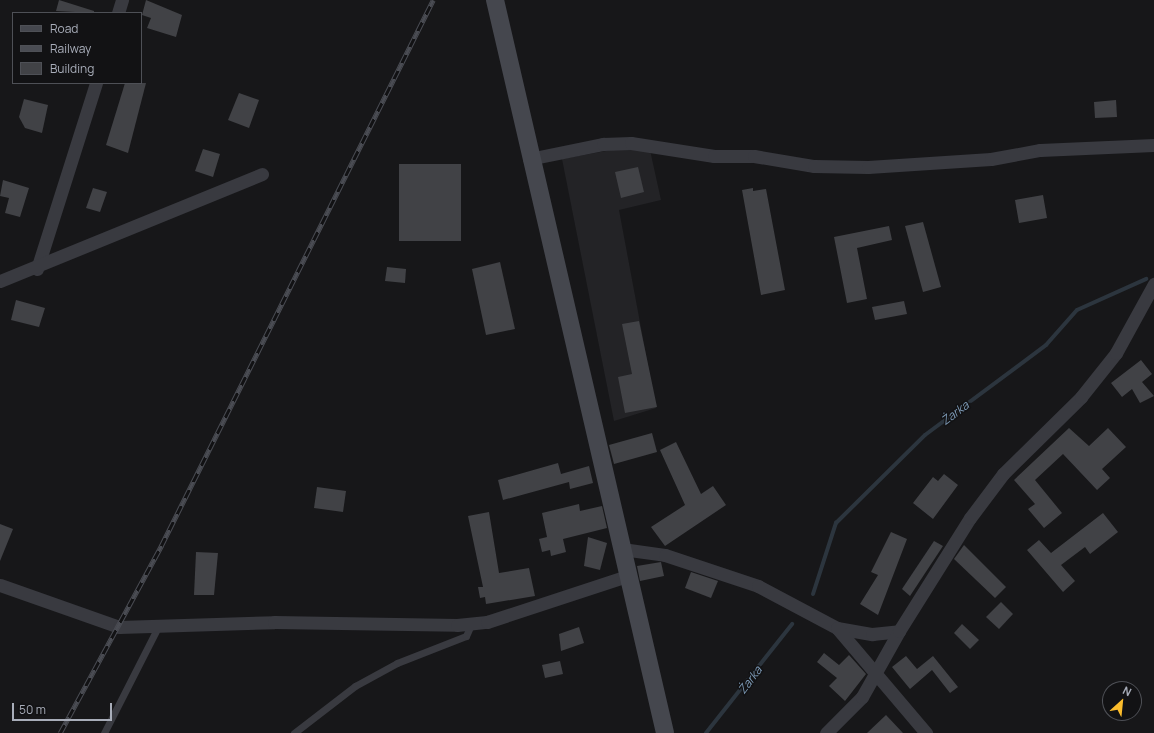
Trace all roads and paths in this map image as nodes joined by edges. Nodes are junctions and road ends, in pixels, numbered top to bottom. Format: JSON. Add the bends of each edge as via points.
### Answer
{"nodes":[{"id":1,"x":122,"y":0,"type":"edge"},
{"id":2,"x":495,"y":0,"type":"edge"},
{"id":3,"x":118,"y":12,"type":"edge"},
{"id":4,"x":96,"y":84,"type":"edge"},
{"id":5,"x":1154,"y":145,"type":"edge"},
{"id":6,"x":530,"y":159,"type":"junction"},
{"id":7,"x":262,"y":174,"type":"dead end"},
{"id":8,"x":37,"y":269,"type":"junction"},
{"id":9,"x":0,"y":281,"type":"edge"},
{"id":10,"x":1154,"y":284,"type":"edge"},
{"id":11,"x":622,"y":548,"type":"junction"},
{"id":12,"x":627,"y":576,"type":"junction"},
{"id":13,"x":0,"y":585,"type":"edge"},
{"id":14,"x":159,"y":625,"type":"junction"},
{"id":15,"x":471,"y":625,"type":"junction"},
{"id":16,"x":837,"y":628,"type":"junction"},
{"id":17,"x":899,"y":631,"type":"junction"},
{"id":18,"x":878,"y":672,"type":"junction"},
{"id":19,"x":104,"y":733,"type":"edge"},
{"id":20,"x":294,"y":733,"type":"edge"},
{"id":21,"x":665,"y":733,"type":"edge"},
{"id":22,"x":826,"y":733,"type":"edge"},
{"id":23,"x":926,"y":733,"type":"edge"}],
"edges":[{"from":1,"to":3,"type":"street"},
{"from":2,"to":6,"type":"main road"},
{"from":4,"to":8,"type":"street"},
{"from":5,"to":6,"type":"street","via":[[1040,150],[991,159],[868,167],[814,166],[754,156],[714,156],[631,143],[602,144]]},
{"from":6,"to":11,"type":"main road"},
{"from":7,"to":8,"type":"street"},
{"from":8,"to":9,"type":"street"},
{"from":10,"to":17,"type":"street","via":[[1116,354],[1081,397],[1003,474],[970,518]]},
{"from":11,"to":12,"type":"main road"},
{"from":11,"to":16,"type":"street","via":[[665,554],[758,586]]},
{"from":12,"to":15,"type":"street"},
{"from":12,"to":21,"type":"main road"},
{"from":13,"to":14,"type":"street","via":[[105,624]]},
{"from":14,"to":15,"type":"street"},
{"from":14,"to":19,"type":"lane"},
{"from":15,"to":20,"type":"lane","via":[[466,636],[397,663],[356,686]]},
{"from":16,"to":17,"type":"street","via":[[872,634]]},
{"from":16,"to":18,"type":"street"},
{"from":17,"to":18,"type":"street"},
{"from":18,"to":22,"type":"street","via":[[862,697]]},
{"from":18,"to":23,"type":"street"}]}
